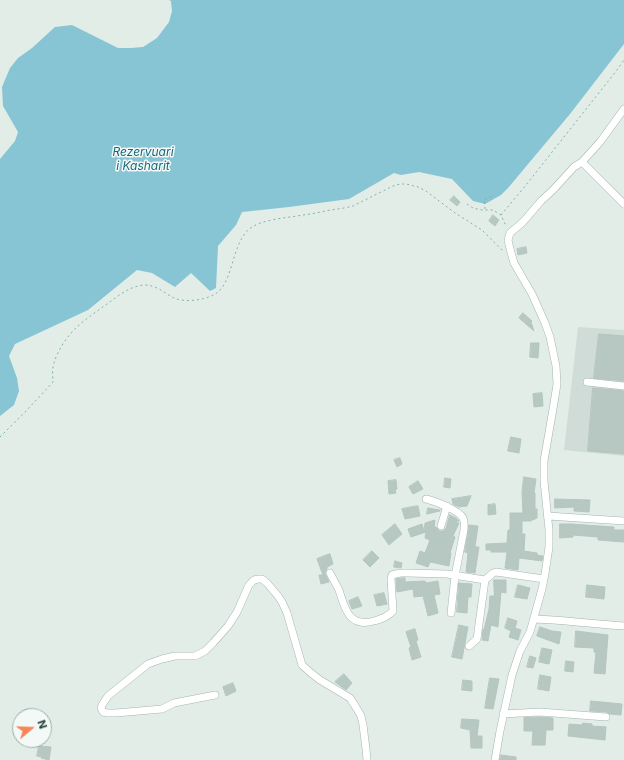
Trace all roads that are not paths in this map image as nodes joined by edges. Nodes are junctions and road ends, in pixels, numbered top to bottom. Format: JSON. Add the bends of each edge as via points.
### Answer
{"nodes":[{"id":1,"x":624,"y":109,"type":"edge"},
{"id":2,"x":582,"y":162,"type":"junction"},
{"id":3,"x":624,"y":204,"type":"edge"},
{"id":4,"x":587,"y":382,"type":"dead end"},
{"id":5,"x":624,"y":386,"type":"edge"},
{"id":6,"x":426,"y":499,"type":"dead end"},
{"id":7,"x":447,"y":506,"type":"junction"},
{"id":8,"x":548,"y":516,"type":"junction"},
{"id":9,"x":624,"y":521,"type":"edge"},
{"id":10,"x":441,"y":526,"type":"dead end"},
{"id":11,"x":330,"y":573,"type":"dead end"},
{"id":12,"x":455,"y":576,"type":"junction"},
{"id":13,"x":544,"y":578,"type":"junction"},
{"id":14,"x":485,"y":580,"type":"junction"},
{"id":15,"x":451,"y":613,"type":"dead end"},
{"id":16,"x":534,"y":619,"type":"junction"},
{"id":17,"x":624,"y":626,"type":"edge"},
{"id":18,"x":469,"y":646,"type":"dead end"},
{"id":19,"x":215,"y":695,"type":"dead end"},
{"id":20,"x":503,"y":714,"type":"junction"},
{"id":21,"x":606,"y":717,"type":"dead end"},
{"id":22,"x":367,"y":760,"type":"edge"},
{"id":23,"x":495,"y":760,"type":"edge"}],
"edges":[{"from":1,"to":2,"type":"street"},
{"from":2,"to":3,"type":"street"},
{"from":2,"to":8,"type":"street","via":[[510,233],[508,240],[514,264],[545,323],[556,366],[554,403],[544,461]]},
{"from":4,"to":5,"type":"street"},
{"from":6,"to":7,"type":"street"},
{"from":7,"to":10,"type":"street"},
{"from":7,"to":12,"type":"street","via":[[461,515],[465,524]]},
{"from":8,"to":9,"type":"street"},
{"from":8,"to":13,"type":"street","via":[[549,547]]},
{"from":11,"to":12,"type":"street","via":[[348,614],[354,620],[363,623],[380,620],[393,611],[392,575],[408,573]]},
{"from":12,"to":14,"type":"street"},
{"from":12,"to":15,"type":"street"},
{"from":13,"to":14,"type":"street","via":[[496,572]]},
{"from":13,"to":16,"type":"street"},
{"from":14,"to":18,"type":"street","via":[[477,639]]},
{"from":16,"to":17,"type":"street"},
{"from":16,"to":20,"type":"street","via":[[512,675]]},
{"from":19,"to":22,"type":"street","via":[[174,703],[162,709],[107,713],[101,708],[108,696],[148,664],[175,656],[195,656],[205,651],[228,626],[249,585],[254,580],[262,579],[282,602],[302,665],[320,680],[350,698],[358,709],[363,725]]},
{"from":20,"to":21,"type":"street","via":[[540,712]]},
{"from":20,"to":23,"type":"street"}]}
